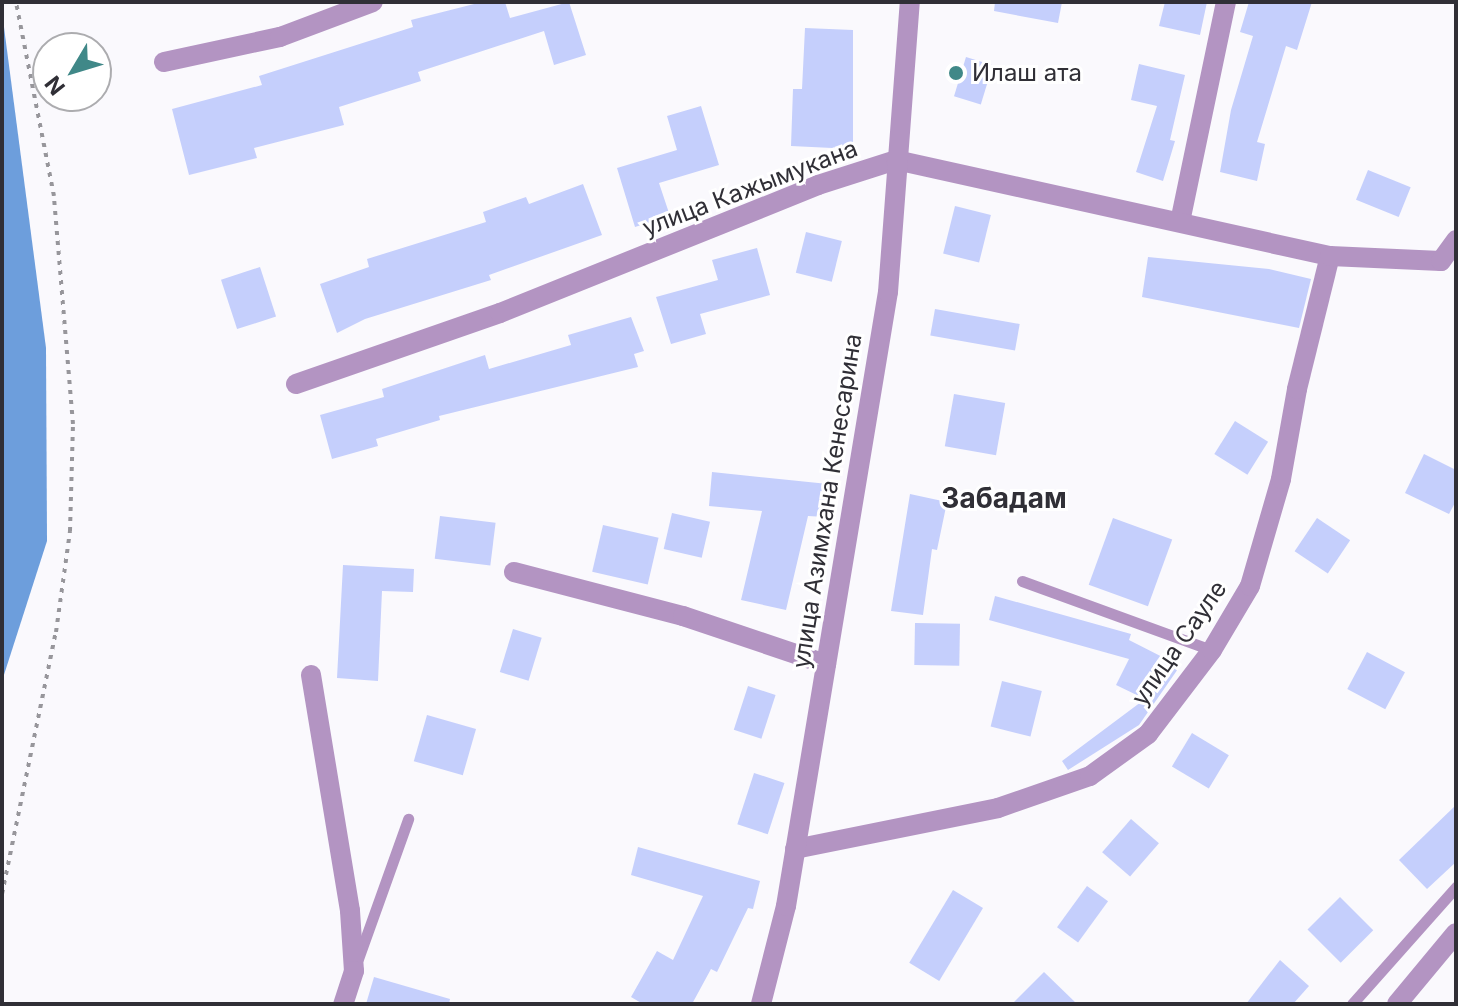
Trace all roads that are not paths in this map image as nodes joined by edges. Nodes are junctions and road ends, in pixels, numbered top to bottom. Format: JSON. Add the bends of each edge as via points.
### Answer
{"nodes":[{"id":1,"x":373,"y":2,"type":"edge"},
{"id":2,"x":910,"y":2,"type":"edge"},
{"id":3,"x":1226,"y":2,"type":"edge"},
{"id":4,"x":164,"y":62,"type":"dead end"},
{"id":5,"x":896,"y":160,"type":"junction"},
{"id":6,"x":1180,"y":222,"type":"junction"},
{"id":7,"x":1456,"y":240,"type":"edge"},
{"id":8,"x":1330,"y":256,"type":"junction"},
{"id":9,"x":296,"y":384,"type":"dead end"},
{"id":10,"x":514,"y":572,"type":"dead end"},
{"id":11,"x":1022,"y":581,"type":"dead end"},
{"id":12,"x":1212,"y":650,"type":"junction"},
{"id":13,"x":826,"y":664,"type":"junction"},
{"id":14,"x":311,"y":675,"type":"dead end"},
{"id":15,"x":408,"y":819,"type":"dead end"},
{"id":16,"x":795,"y":849,"type":"junction"},
{"id":17,"x":1456,"y":887,"type":"edge"},
{"id":18,"x":1456,"y":933,"type":"edge"},
{"id":19,"x":354,"y":971,"type":"junction"},
{"id":20,"x":343,"y":1004,"type":"edge"},
{"id":21,"x":761,"y":1004,"type":"edge"},
{"id":22,"x":1352,"y":1004,"type":"edge"},
{"id":23,"x":1397,"y":1004,"type":"edge"}],
"edges":[{"from":1,"to":4,"type":"street","via":[[280,37]]},
{"from":2,"to":5,"type":"street","name":"улица Азимхана Кенесарина"},
{"from":3,"to":6,"type":"street"},
{"from":5,"to":6,"type":"street","name":"улица Кажымукана"},
{"from":5,"to":9,"type":"street","name":"улица Кажымукана","via":[[818,185],[500,313]]},
{"from":5,"to":13,"type":"street","name":"улица Азимхана Кенесарина","via":[[888,292]]},
{"from":6,"to":8,"type":"street","name":"улица Кажымукана"},
{"from":7,"to":8,"type":"street","via":[[1441,261]]},
{"from":8,"to":12,"type":"street","name":"улица Сауле","via":[[1281,479],[1250,586]]},
{"from":10,"to":13,"type":"street","via":[[683,616]]},
{"from":11,"to":12,"type":"lane"},
{"from":12,"to":16,"type":"street","name":"улица Сауле","via":[[1148,734],[1090,776],[998,808]]},
{"from":13,"to":16,"type":"street","name":"улица Азимхана Кенесарина"},
{"from":14,"to":19,"type":"street","via":[[338,823]]},
{"from":15,"to":19,"type":"lane"},
{"from":16,"to":21,"type":"street","name":"улица Азимхана Кенесарина"},
{"from":17,"to":22,"type":"lane"},
{"from":18,"to":23,"type":"street"},
{"from":19,"to":20,"type":"street"}]}
